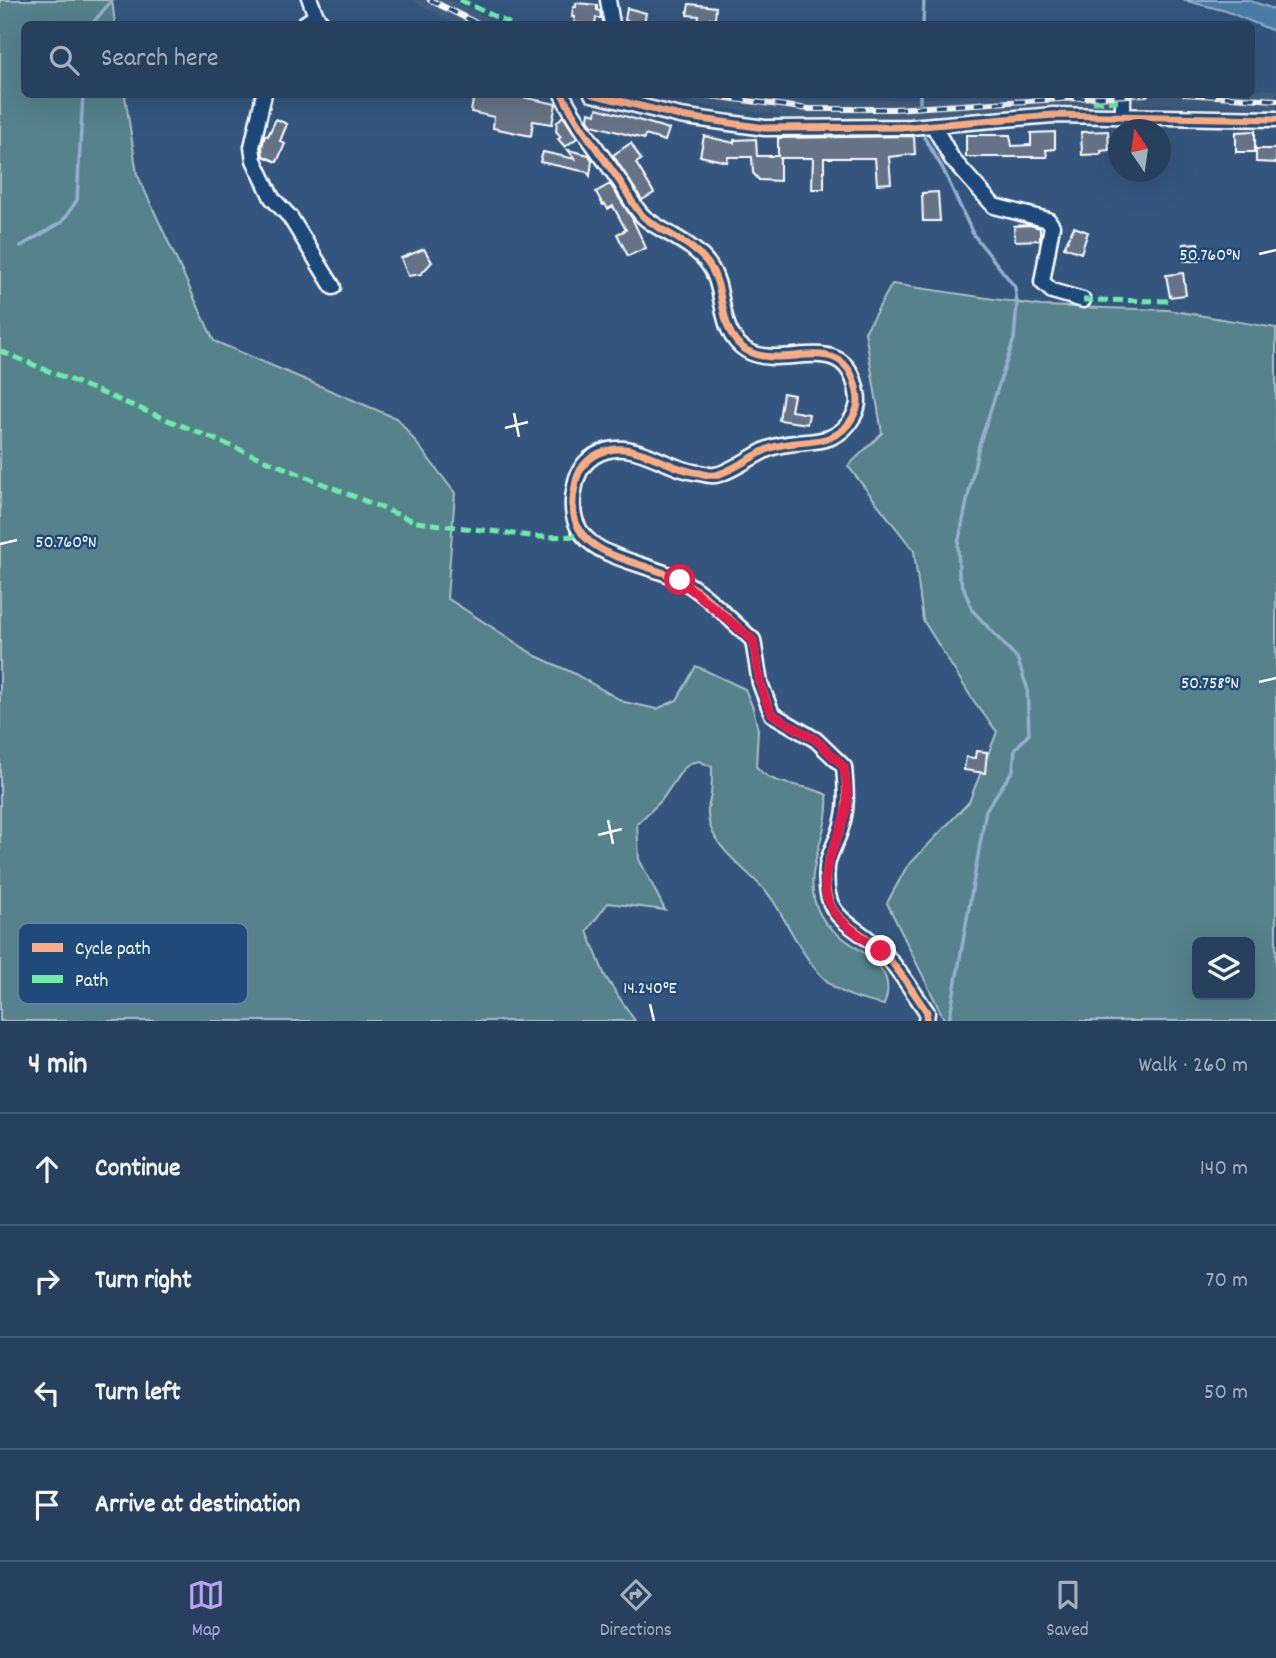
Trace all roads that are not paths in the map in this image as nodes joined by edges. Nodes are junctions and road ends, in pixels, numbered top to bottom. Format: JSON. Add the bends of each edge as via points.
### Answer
{"nodes":[{"id":1,"x":310,"y":0,"type":"edge"},
{"id":2,"x":608,"y":0,"type":"edge"},
{"id":3,"x":314,"y":21,"type":"edge"},
{"id":4,"x":611,"y":21,"type":"edge"},
{"id":5,"x":263,"y":98,"type":"edge"},
{"id":6,"x":565,"y":98,"type":"edge"},
{"id":7,"x":608,"y":98,"type":"edge"},
{"id":8,"x":1123,"y":98,"type":"edge"},
{"id":9,"x":1123,"y":115,"type":"junction"},
{"id":10,"x":1276,"y":119,"type":"edge"},
{"id":11,"x":933,"y":125,"type":"junction"},
{"id":12,"x":333,"y":287,"type":"dead end"},
{"id":13,"x":1083,"y":300,"type":"dead end"},
{"id":14,"x":926,"y":1021,"type":"edge"}],
"edges":[{"from":1,"to":3,"type":"street"},
{"from":2,"to":4,"type":"street"},
{"from":5,"to":12,"type":"street","via":[[252,147],[254,160],[272,198],[290,217]]},
{"from":6,"to":14,"type":"street","via":[[643,217],[704,257],[716,275],[727,325],[737,343],[750,352],[771,356],[821,354],[839,359],[851,370],[858,407],[839,435],[771,447],[716,475],[694,472],[627,447],[603,451],[586,461],[572,500],[583,536],[597,549],[680,580],[753,640],[760,683],[772,714],[816,740],[844,767],[848,802],[828,862],[826,886],[831,907],[847,926],[881,951],[927,1012]]},
{"from":7,"to":11,"type":"street","via":[[680,116],[765,128]]},
{"from":8,"to":9,"type":"street"},
{"from":9,"to":10,"type":"street"},
{"from":9,"to":11,"type":"street","via":[[1054,115]]},
{"from":11,"to":13,"type":"street","via":[[952,159],[995,206],[1048,220],[1052,226],[1042,282],[1052,291]]}]}
